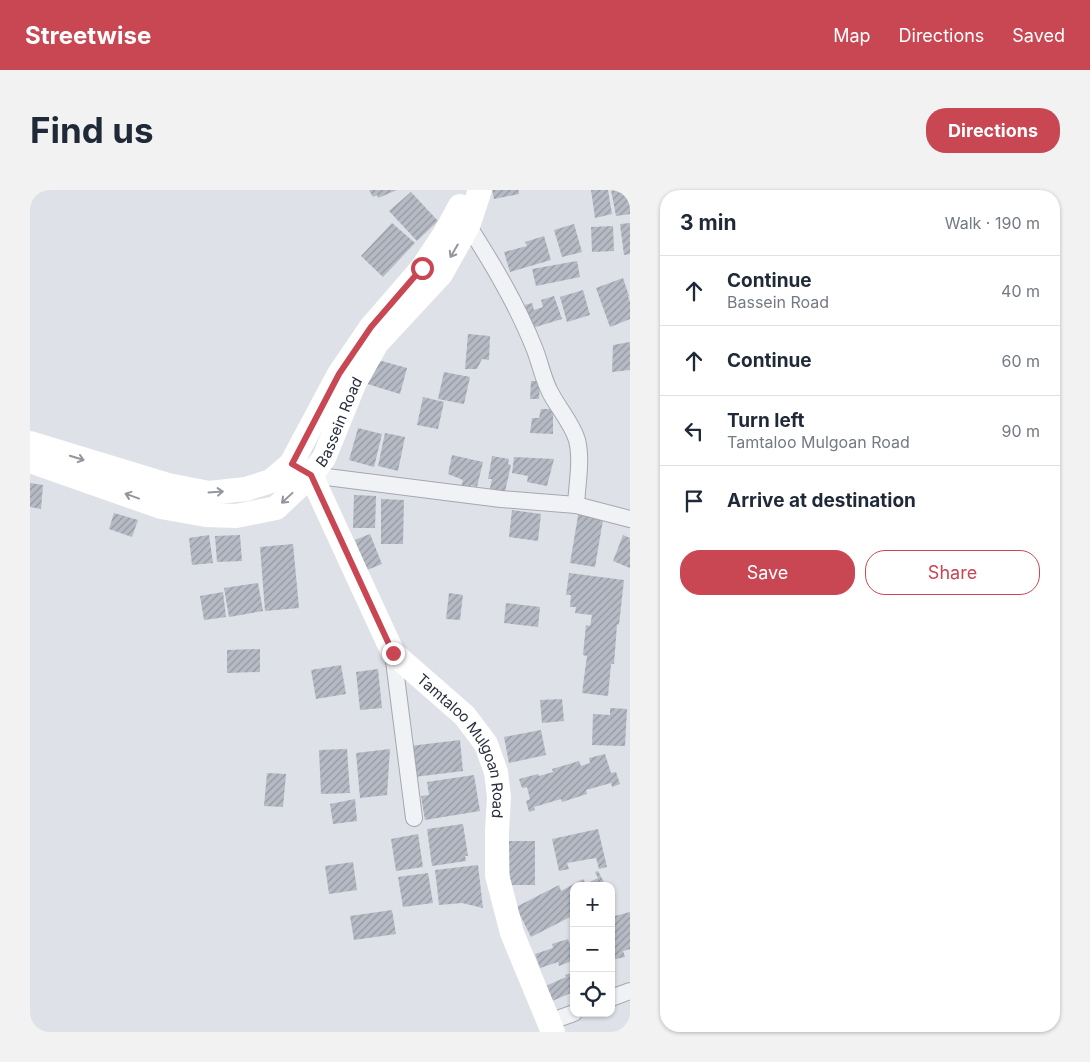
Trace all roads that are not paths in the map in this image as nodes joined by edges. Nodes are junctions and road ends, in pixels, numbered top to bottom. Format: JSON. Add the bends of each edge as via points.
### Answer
{"nodes":[{"id":1,"x":480,"y":190,"type":"edge"},
{"id":2,"x":464,"y":209,"type":"edge"},
{"id":3,"x":30,"y":443,"type":"edge"},
{"id":4,"x":30,"y":461,"type":"edge"},
{"id":5,"x":301,"y":470,"type":"junction"},
{"id":6,"x":576,"y":505,"type":"junction"},
{"id":7,"x":630,"y":519,"type":"edge"},
{"id":8,"x":393,"y":653,"type":"junction"},
{"id":9,"x":414,"y":818,"type":"dead end"},
{"id":10,"x":630,"y":991,"type":"edge"},
{"id":11,"x":615,"y":997,"type":"edge"},
{"id":12,"x":570,"y":1015,"type":"edge"},
{"id":13,"x":551,"y":1027,"type":"edge"}],
"edges":[{"from":1,"to":2,"type":"main road","name":"Bassein Road"},
{"from":2,"to":5,"type":"main road","name":"Bassein Road","via":[[422,268],[371,327],[339,374]]},
{"from":2,"to":5,"type":"main road","name":"Bassein Road","one_way":true,"via":[[440,274],[377,342],[324,458]]},
{"from":2,"to":6,"type":"street","via":[[511,299],[549,390],[569,421],[577,441]]},
{"from":3,"to":5,"type":"main road","one_way":true,"via":[[168,485],[209,493],[246,489]]},
{"from":5,"to":4,"type":"main road","name":"Bassein Road","one_way":true,"via":[[276,508],[226,516],[161,507]]},
{"from":5,"to":6,"type":"street","via":[[501,499]]},
{"from":5,"to":8,"type":"main road","name":"Tamtaloo Mulgoan Road"},
{"from":6,"to":7,"type":"street"},
{"from":8,"to":9,"type":"street"},
{"from":8,"to":13,"type":"main road","name":"Tamtaloo Mulgoan Road","via":[[464,716],[486,744],[496,772],[499,797],[497,875],[512,933]]},
{"from":10,"to":11,"type":"street"},
{"from":12,"to":13,"type":"street"}]}
